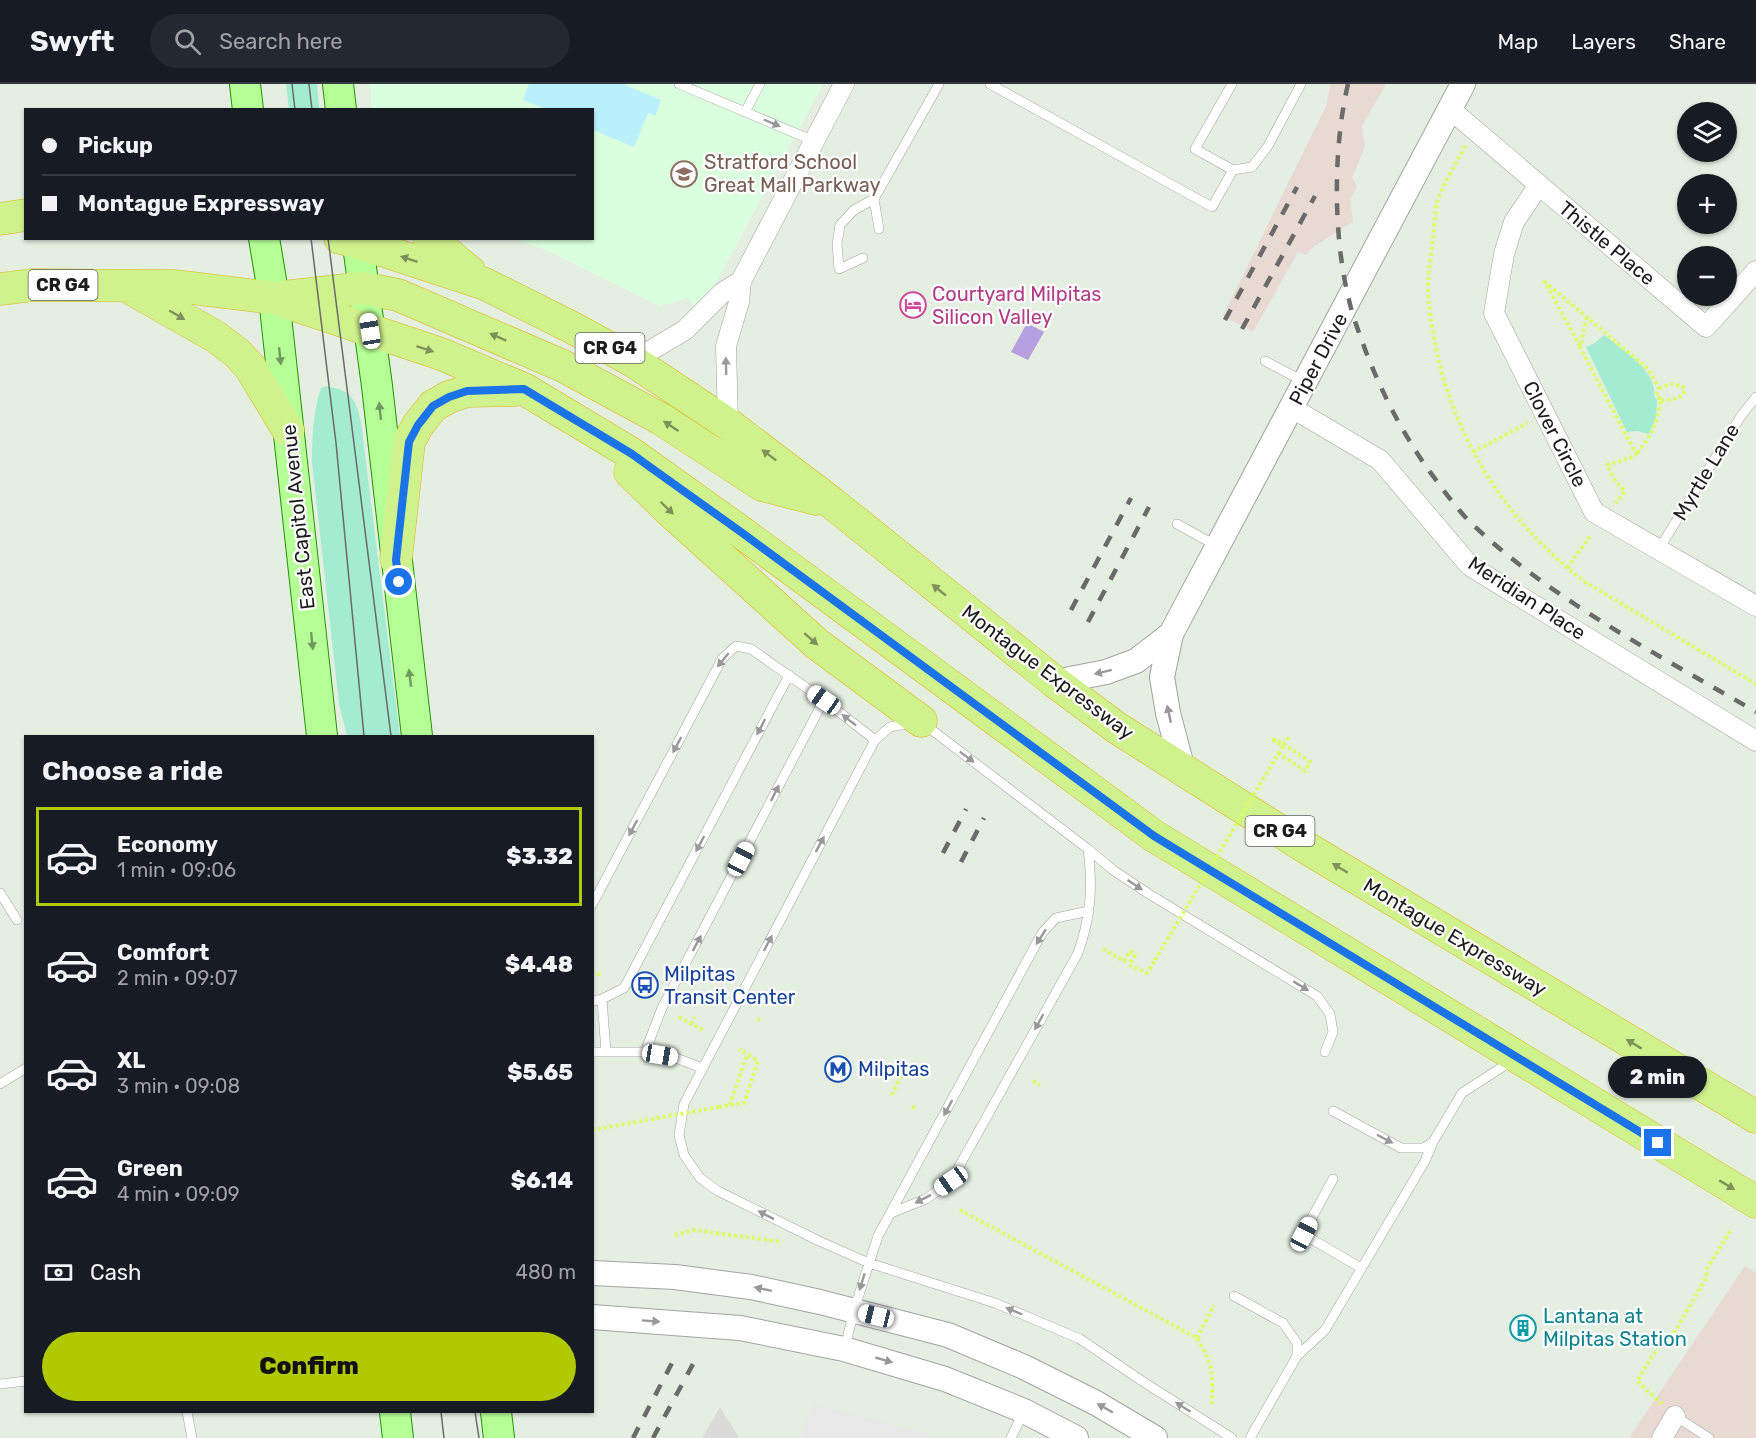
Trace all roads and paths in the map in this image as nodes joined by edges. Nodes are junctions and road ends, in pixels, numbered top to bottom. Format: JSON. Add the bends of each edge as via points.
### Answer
{"nodes":[{"id":1,"x":245,"y":84,"type":"edge"},
{"id":2,"x":338,"y":84,"type":"edge"},
{"id":3,"x":679,"y":84,"type":"edge"},
{"id":4,"x":760,"y":84,"type":"edge"},
{"id":5,"x":844,"y":84,"type":"edge"},
{"id":6,"x":939,"y":84,"type":"edge"},
{"id":7,"x":990,"y":84,"type":"edge"},
{"id":8,"x":1232,"y":84,"type":"edge"},
{"id":9,"x":1301,"y":84,"type":"edge"},
{"id":10,"x":1463,"y":84,"type":"edge"},
{"id":11,"x":248,"y":108,"type":"edge"},
{"id":12,"x":341,"y":108,"type":"edge"},
{"id":13,"x":1450,"y":109,"type":"junction"},
{"id":14,"x":745,"y":112,"type":"junction"},
{"id":15,"x":1474,"y":129,"type":"junction"},
{"id":16,"x":814,"y":141,"type":"junction"},
{"id":17,"x":1233,"y":170,"type":"junction"},
{"id":18,"x":1539,"y":185,"type":"junction"},
{"id":19,"x":874,"y":199,"type":"junction"},
{"id":20,"x":24,"y":215,"type":"edge"},
{"id":21,"x":0,"y":219,"type":"edge"},
{"id":22,"x":879,"y":229,"type":"dead end"},
{"id":23,"x":264,"y":240,"type":"edge"},
{"id":24,"x":352,"y":240,"type":"edge"},
{"id":25,"x":431,"y":240,"type":"edge"},
{"id":26,"x":863,"y":258,"type":"dead end"},
{"id":27,"x":1756,"y":271,"type":"edge"},
{"id":28,"x":741,"y":281,"type":"junction"},
{"id":29,"x":485,"y":284,"type":"junction"},
{"id":30,"x":126,"y":286,"type":"junction"},
{"id":31,"x":363,"y":288,"type":"junction"},
{"id":32,"x":0,"y":289,"type":"edge"},
{"id":33,"x":274,"y":298,"type":"junction"},
{"id":34,"x":1587,"y":317,"type":"junction"},
{"id":35,"x":370,"y":331,"type":"junction"},
{"id":36,"x":1580,"y":347,"type":"junction"},
{"id":37,"x":633,"y":361,"type":"junction"},
{"id":38,"x":1265,"y":361,"type":"dead end"},
{"id":39,"x":1306,"y":382,"type":"junction"},
{"id":40,"x":1659,"y":388,"type":"junction"},
{"id":41,"x":524,"y":389,"type":"junction"},
{"id":42,"x":1756,"y":397,"type":"edge"},
{"id":43,"x":1661,"y":400,"type":"junction"},
{"id":44,"x":1292,"y":408,"type":"junction"},
{"id":45,"x":1545,"y":415,"type":"junction"},
{"id":46,"x":580,"y":423,"type":"junction"},
{"id":47,"x":728,"y":424,"type":"junction"},
{"id":48,"x":288,"y":430,"type":"junction"},
{"id":49,"x":1473,"y":452,"type":"junction"},
{"id":50,"x":1636,"y":454,"type":"junction"},
{"id":51,"x":832,"y":503,"type":"junction"},
{"id":52,"x":1603,"y":518,"type":"junction"},
{"id":53,"x":1177,"y":524,"type":"dead end"},
{"id":54,"x":1218,"y":546,"type":"junction"},
{"id":55,"x":1659,"y":549,"type":"junction"},
{"id":56,"x":396,"y":560,"type":"junction"},
{"id":57,"x":1568,"y":568,"type":"junction"},
{"id":58,"x":1756,"y":606,"type":"edge"},
{"id":59,"x":1171,"y":634,"type":"junction"},
{"id":60,"x":789,"y":675,"type":"junction"},
{"id":61,"x":1055,"y":682,"type":"junction"},
{"id":62,"x":1756,"y":684,"type":"edge"},
{"id":63,"x":824,"y":700,"type":"junction"},
{"id":64,"x":921,"y":721,"type":"junction"},
{"id":65,"x":324,"y":734,"type":"edge"},
{"id":66,"x":417,"y":735,"type":"edge"},
{"id":67,"x":1290,"y":735,"type":"dead end"},
{"id":68,"x":875,"y":740,"type":"junction"},
{"id":69,"x":1756,"y":741,"type":"edge"},
{"id":70,"x":1284,"y":744,"type":"junction"},
{"id":71,"x":1278,"y":753,"type":"junction"},
{"id":72,"x":1183,"y":770,"type":"junction"},
{"id":73,"x":1088,"y":849,"type":"junction"},
{"id":74,"x":0,"y":893,"type":"edge"},
{"id":75,"x":594,"y":901,"type":"edge"},
{"id":76,"x":1089,"y":911,"type":"junction"},
{"id":77,"x":17,"y":920,"type":"dead end"},
{"id":78,"x":1103,"y":949,"type":"dead end"},
{"id":79,"x":594,"y":972,"type":"edge"},
{"id":80,"x":602,"y":976,"type":"dead end"},
{"id":81,"x":597,"y":1000,"type":"edge"},
{"id":82,"x":679,"y":1017,"type":"dead end"},
{"id":83,"x":694,"y":1017,"type":"dead end"},
{"id":84,"x":691,"y":1024,"type":"junction"},
{"id":85,"x":703,"y":1030,"type":"dead end"},
{"id":86,"x":738,"y":1049,"type":"dead end"},
{"id":87,"x":594,"y":1052,"type":"edge"},
{"id":88,"x":606,"y":1052,"type":"junction"},
{"id":89,"x":645,"y":1052,"type":"junction"},
{"id":90,"x":1325,"y":1052,"type":"dead end"},
{"id":91,"x":747,"y":1054,"type":"junction"},
{"id":92,"x":1517,"y":1058,"type":"junction"},
{"id":93,"x":702,"y":1068,"type":"junction"},
{"id":94,"x":24,"y":1069,"type":"edge"},
{"id":95,"x":902,"y":1074,"type":"dead end"},
{"id":96,"x":1034,"y":1081,"type":"dead end"},
{"id":97,"x":1,"y":1082,"type":"edge"},
{"id":98,"x":1040,"y":1085,"type":"dead end"},
{"id":99,"x":892,"y":1095,"type":"dead end"},
{"id":100,"x":729,"y":1105,"type":"junction"},
{"id":101,"x":1333,"y":1111,"type":"dead end"},
{"id":102,"x":1756,"y":1117,"type":"edge"},
{"id":103,"x":594,"y":1130,"type":"edge"},
{"id":104,"x":1433,"y":1142,"type":"junction"},
{"id":105,"x":1334,"y":1179,"type":"dead end"},
{"id":106,"x":1756,"y":1202,"type":"edge"},
{"id":107,"x":960,"y":1210,"type":"dead end"},
{"id":108,"x":891,"y":1213,"type":"junction"},
{"id":109,"x":1731,"y":1229,"type":"dead end"},
{"id":110,"x":675,"y":1235,"type":"dead end"},
{"id":111,"x":819,"y":1241,"type":"junction"},
{"id":112,"x":869,"y":1263,"type":"junction"},
{"id":113,"x":1361,"y":1268,"type":"junction"},
{"id":114,"x":594,"y":1274,"type":"edge"},
{"id":115,"x":1234,"y":1296,"type":"dead end"},
{"id":116,"x":1214,"y":1305,"type":"dead end"},
{"id":117,"x":854,"y":1310,"type":"junction"},
{"id":118,"x":594,"y":1317,"type":"edge"},
{"id":119,"x":1197,"y":1338,"type":"junction"},
{"id":120,"x":844,"y":1349,"type":"junction"},
{"id":121,"x":1297,"y":1356,"type":"junction"},
{"id":122,"x":24,"y":1381,"type":"edge"},
{"id":123,"x":0,"y":1384,"type":"edge"},
{"id":124,"x":1212,"y":1404,"type":"dead end"},
{"id":125,"x":1024,"y":1411,"type":"junction"},
{"id":126,"x":187,"y":1413,"type":"edge"},
{"id":127,"x":395,"y":1413,"type":"edge"},
{"id":128,"x":496,"y":1413,"type":"edge"},
{"id":129,"x":1675,"y":1416,"type":"junction"},
{"id":130,"x":192,"y":1438,"type":"edge"},
{"id":131,"x":398,"y":1438,"type":"edge"},
{"id":132,"x":499,"y":1438,"type":"edge"},
{"id":133,"x":1011,"y":1438,"type":"edge"},
{"id":134,"x":1076,"y":1438,"type":"edge"},
{"id":135,"x":1155,"y":1438,"type":"edge"},
{"id":136,"x":1232,"y":1438,"type":"edge"},
{"id":137,"x":1250,"y":1438,"type":"edge"},
{"id":138,"x":1662,"y":1438,"type":"edge"},
{"id":139,"x":1709,"y":1438,"type":"edge"}],
"edges":[{"from":1,"to":11,"type":"main road"},
{"from":2,"to":12,"type":"main road"},
{"from":3,"to":14,"type":"lane"},
{"from":4,"to":14,"type":"lane"},
{"from":5,"to":16,"type":"street"},
{"from":6,"to":19,"type":"lane"},
{"from":7,"to":17,"type":"lane","via":[[1212,207]]},
{"from":8,"to":17,"type":"lane","via":[[1195,149]]},
{"from":9,"to":17,"type":"lane","via":[[1268,146],[1252,167]]},
{"from":10,"to":13,"type":"street","name":"Piper Drive"},
{"from":13,"to":15,"type":"street","name":"Thistle Place"},
{"from":13,"to":39,"type":"street","name":"Piper Drive"},
{"from":14,"to":16,"type":"lane","one_way":true},
{"from":15,"to":18,"type":"street","name":"Thistle Place"},
{"from":15,"to":49,"type":"path","via":[[1437,201],[1428,289],[1434,340],[1446,387]]},
{"from":16,"to":28,"type":"street"},
{"from":18,"to":27,"type":"street","name":"Thistle Place","via":[[1706,327]]},
{"from":18,"to":45,"type":"street","name":"Clover Circle","via":[[1514,222],[1494,313]]},
{"from":19,"to":22,"type":"lane"},
{"from":19,"to":26,"type":"lane","via":[[854,210],[840,225],[839,269]]},
{"from":20,"to":21,"type":"highway"},
{"from":23,"to":33,"type":"main road","name":"East Capitol Avenue"},
{"from":29,"to":24,"type":"highway","name":"Montague Expressway","number":"CR G4","one_way":true},
{"from":24,"to":31,"type":"main road"},
{"from":25,"to":29,"type":"highway"},
{"from":28,"to":37,"type":"street","via":[[722,293],[685,330]]},
{"from":47,"to":28,"type":"street","one_way":true,"via":[[726,346]]},
{"from":29,"to":37,"type":"highway","name":"Montague Expressway","number":"CR G4"},
{"from":30,"to":32,"type":"highway","number":"CR G4","via":[[33,285]]},
{"from":30,"to":33,"type":"highway","number":"CR G4","via":[[175,286]]},
{"from":30,"to":48,"type":"highway","one_way":true,"via":[[237,353],[250,367]]},
{"from":31,"to":33,"type":"highway"},
{"from":31,"to":35,"type":"main road"},
{"from":51,"to":31,"type":"highway","one_way":true,"via":[[762,485],[662,419],[563,366],[398,295]]},
{"from":33,"to":35,"type":"highway","number":"CR G4"},
{"from":33,"to":48,"type":"main road","name":"East Capitol Avenue","one_way":true},
{"from":34,"to":36,"type":"path"},
{"from":34,"to":36,"type":"path","via":[[1545,282]]},
{"from":34,"to":40,"type":"path","via":[[1648,369]]},
{"from":35,"to":41,"type":"highway","number":"CR G4","one_way":true,"via":[[441,354]]},
{"from":56,"to":35,"type":"main road","one_way":true},
{"from":36,"to":50,"type":"path"},
{"from":37,"to":47,"type":"highway","name":"Montague Expressway","number":"CR G4"},
{"from":38,"to":39,"type":"lane"},
{"from":39,"to":44,"type":"street","name":"Piper Drive"},
{"from":40,"to":43,"type":"path","via":[[1656,395]]},
{"from":40,"to":43,"type":"path","via":[[1671,384],[1685,390],[1682,396]]},
{"from":41,"to":46,"type":"highway","number":"CR G4"},
{"from":41,"to":56,"type":"highway","via":[[467,391],[449,397],[433,406],[418,425],[409,442]]},
{"from":42,"to":55,"type":"lane","name":"Myrtle Lane"},
{"from":43,"to":50,"type":"path","via":[[1653,432]]},
{"from":44,"to":54,"type":"street","name":"Piper Drive"},
{"from":44,"to":69,"type":"street","name":"Meridian Place","via":[[1380,460],[1470,566]]},
{"from":45,"to":49,"type":"path"},
{"from":45,"to":52,"type":"street","name":"Clover Circle","via":[[1594,512]]},
{"from":46,"to":64,"type":"highway","one_way":true,"via":[[817,644]]},
{"from":46,"to":92,"type":"highway","number":"CR G4","via":[[632,454],[741,532],[1154,836]]},
{"from":51,"to":47,"type":"highway","name":"Montague Expressway","number":"CR G4","one_way":true},
{"from":48,"to":65,"type":"main road","name":"East Capitol Avenue","one_way":true},
{"from":49,"to":57,"type":"path","via":[[1508,507]]},
{"from":50,"to":52,"type":"path","via":[[1607,465],[1624,491]]},
{"from":61,"to":51,"type":"highway","name":"Montague Expressway","number":"CR G4","one_way":true},
{"from":52,"to":55,"type":"street","name":"Clover Circle"},
{"from":52,"to":57,"type":"path"},
{"from":53,"to":54,"type":"lane"},
{"from":54,"to":59,"type":"street","name":"Piper Drive"},
{"from":55,"to":58,"type":"street","name":"Clover Circle"},
{"from":66,"to":56,"type":"main road","one_way":true},
{"from":57,"to":62,"type":"path"},
{"from":59,"to":61,"type":"street","name":"Piper Drive","one_way":true,"via":[[1136,661],[1106,672]]},
{"from":72,"to":59,"type":"street","name":"Piper Drive","one_way":true,"via":[[1162,677]]},
{"from":60,"to":63,"type":"lane"},
{"from":60,"to":75,"type":"lane","one_way":true,"via":[[751,649],[736,646],[722,659]]},
{"from":60,"to":81,"type":"lane","one_way":true,"via":[[624,988]]},
{"from":61,"to":72,"type":"highway","name":"Montague Expressway","number":"CR G4"},
{"from":68,"to":63,"type":"lane","one_way":true},
{"from":89,"to":63,"type":"lane","one_way":true,"via":[[662,1008]]},
{"from":64,"to":68,"type":"lane","via":[[890,727]]},
{"from":64,"to":73,"type":"lane","one_way":true},
{"from":67,"to":70,"type":"path"},
{"from":93,"to":68,"type":"lane","one_way":true},
{"from":70,"to":71,"type":"path","bridge":true,"via":[[1272,740],[1283,746]]},
{"from":70,"to":71,"type":"path","via":[[1310,762],[1305,771]]},
{"from":71,"to":78,"type":"path","bridge":true,"via":[[1147,973],[1129,965],[1135,955],[1130,951],[1124,961]]},
{"from":102,"to":72,"type":"highway","name":"Montague Expressway","number":"CR G4","one_way":true},
{"from":73,"to":76,"type":"lane","via":[[1092,880]]},
{"from":73,"to":90,"type":"lane","one_way":true,"via":[[1149,894],[1317,996],[1330,1014],[1333,1032]]},
{"from":74,"to":77,"type":"lane"},
{"from":76,"to":108,"type":"lane","one_way":true,"via":[[1056,918],[1042,933]]},
{"from":76,"to":108,"type":"lane","one_way":true,"via":[[1078,952],[951,1181],[926,1199]]},
{"from":79,"to":80,"type":"path"},
{"from":81,"to":88,"type":"lane"},
{"from":82,"to":84,"type":"path"},
{"from":83,"to":84,"type":"path"},
{"from":84,"to":85,"type":"path"},
{"from":86,"to":91,"type":"path"},
{"from":87,"to":88,"type":"lane"},
{"from":88,"to":89,"type":"lane"},
{"from":89,"to":93,"type":"lane"},
{"from":91,"to":100,"type":"path"},
{"from":91,"to":100,"type":"path","via":[[758,1061],[744,1103]]},
{"from":92,"to":104,"type":"lane","via":[[1462,1093]]},
{"from":92,"to":106,"type":"highway","number":"CR G4","one_way":true},
{"from":111,"to":93,"type":"lane","one_way":true,"via":[[718,1191],[700,1178],[684,1155],[679,1135],[684,1104]]},
{"from":94,"to":97,"type":"lane"},
{"from":95,"to":99,"type":"path"},
{"from":96,"to":98,"type":"path"},
{"from":100,"to":103,"type":"path","bridge":true},
{"from":101,"to":104,"type":"lane","one_way":true,"via":[[1401,1148],[1423,1148]]},
{"from":104,"to":113,"type":"lane"},
{"from":105,"to":113,"type":"lane","via":[[1304,1234]]},
{"from":107,"to":119,"type":"path"},
{"from":108,"to":112,"type":"lane"},
{"from":109,"to":129,"type":"path","via":[[1670,1340],[1658,1347],[1637,1381]]},
{"from":110,"to":111,"type":"path","via":[[694,1230],[799,1244]]},
{"from":111,"to":112,"type":"lane"},
{"from":112,"to":117,"type":"lane","one_way":true},
{"from":136,"to":112,"type":"lane","one_way":true,"via":[[1080,1340],[995,1303]]},
{"from":113,"to":121,"type":"lane","via":[[1325,1330]]},
{"from":117,"to":114,"type":"street","one_way":true,"via":[[751,1287],[675,1277]]},
{"from":115,"to":121,"type":"lane","via":[[1283,1323],[1297,1343]]},
{"from":116,"to":119,"type":"path"},
{"from":117,"to":120,"type":"lane"},
{"from":135,"to":117,"type":"street","one_way":true,"via":[[1024,1367],[948,1335]]},
{"from":118,"to":120,"type":"street","one_way":true,"via":[[740,1328]]},
{"from":119,"to":124,"type":"path","via":[[1213,1376]]},
{"from":120,"to":125,"type":"street","one_way":true,"via":[[945,1379]]},
{"from":121,"to":137,"type":"lane"},
{"from":122,"to":123,"type":"lane"},
{"from":125,"to":133,"type":"lane"},
{"from":125,"to":134,"type":"street"},
{"from":126,"to":130,"type":"lane"},
{"from":127,"to":131,"type":"main road"},
{"from":128,"to":132,"type":"main road"},
{"from":129,"to":138,"type":"street"},
{"from":129,"to":139,"type":"lane"}]}
